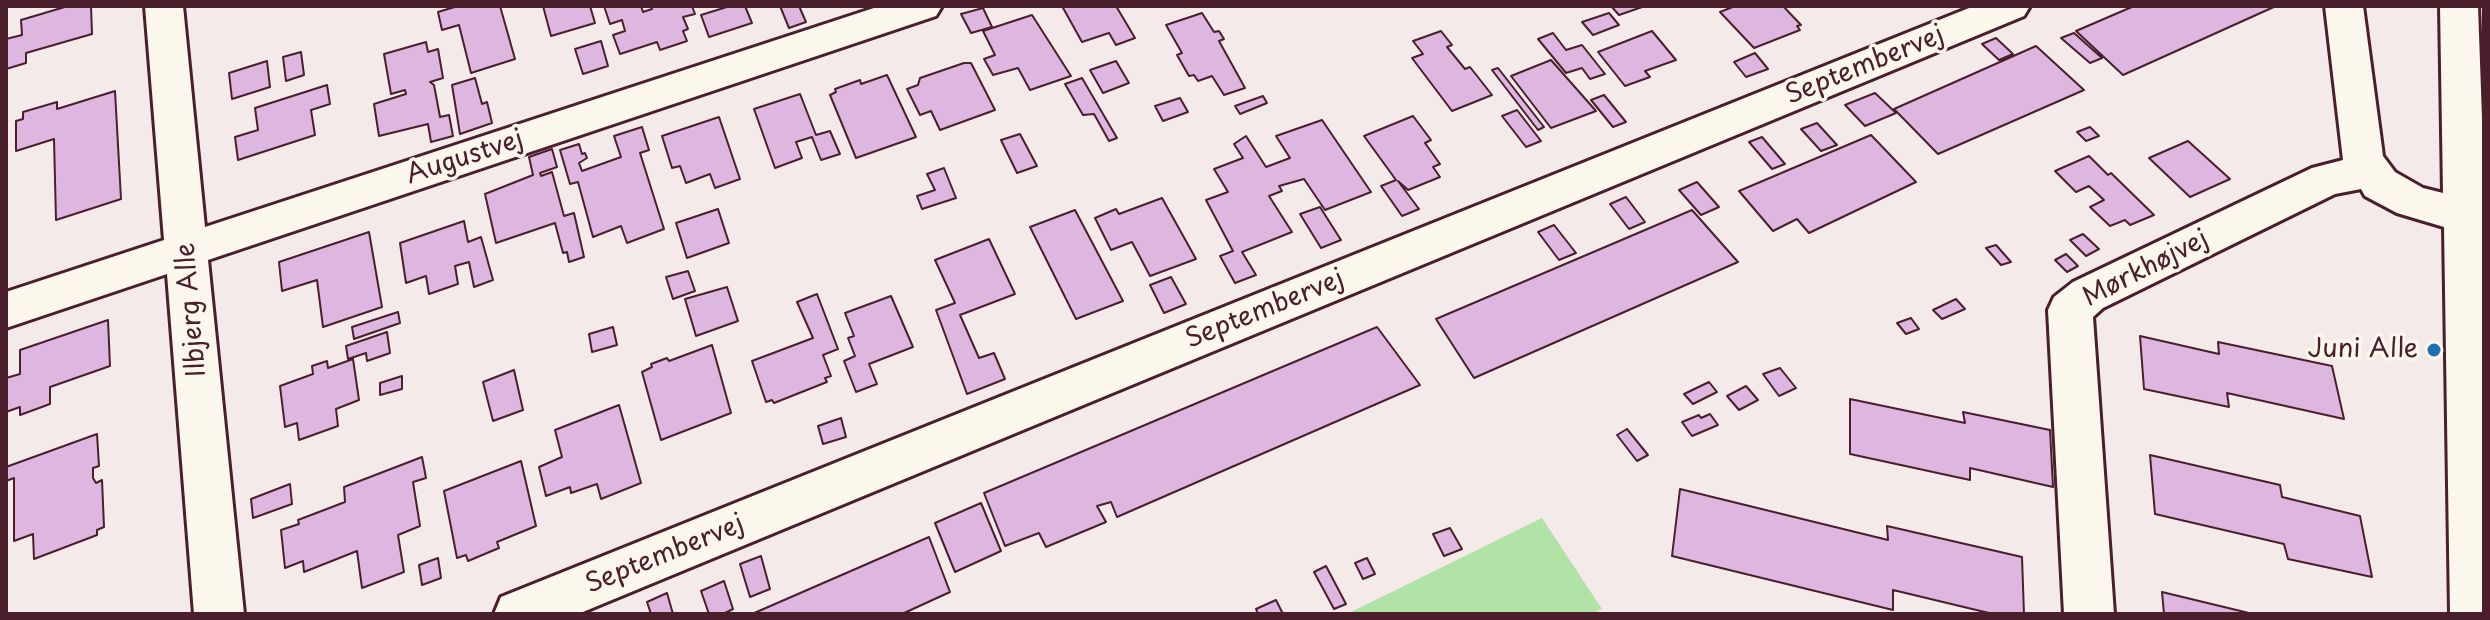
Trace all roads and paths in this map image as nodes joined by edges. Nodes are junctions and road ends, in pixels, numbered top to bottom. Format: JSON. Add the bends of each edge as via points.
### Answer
{"nodes":[{"id":1,"x":164,"y":6,"type":"edge"},
{"id":2,"x":923,"y":6,"type":"edge"},
{"id":3,"x":2011,"y":6,"type":"edge"},
{"id":4,"x":2344,"y":6,"type":"edge"},
{"id":5,"x":2459,"y":6,"type":"edge"},
{"id":6,"x":1950,"y":16,"type":"edge"},
{"id":7,"x":2371,"y":171,"type":"junction"},
{"id":8,"x":2474,"y":218,"type":"edge"},
{"id":9,"x":187,"y":250,"type":"junction"},
{"id":10,"x":6,"y":310,"type":"edge"},
{"id":11,"x":219,"y":614,"type":"edge"},
{"id":12,"x":519,"y":614,"type":"edge"},
{"id":13,"x":2089,"y":614,"type":"edge"},
{"id":14,"x":2475,"y":614,"type":"edge"}],
"edges":[{"from":1,"to":9,"type":"street","name":"Ilbjerg Alle"},
{"from":2,"to":9,"type":"street","name":"Augustvej"},
{"from":3,"to":6,"type":"street","name":"Septembervej"},
{"from":4,"to":7,"type":"street","via":[[2363,159]]},
{"from":5,"to":8,"type":"street"},
{"from":6,"to":12,"type":"street","name":"Septembervej"},
{"from":7,"to":8,"type":"street","via":[[2380,184],[2412,201]]},
{"from":7,"to":13,"type":"street","name":"Mørkhøjvej","via":[[2327,179],[2088,295],[2070,310]]},
{"from":8,"to":14,"type":"street"},
{"from":9,"to":10,"type":"street","name":"Augustvej"},
{"from":9,"to":11,"type":"street","name":"Ilbjerg Alle"}]}
